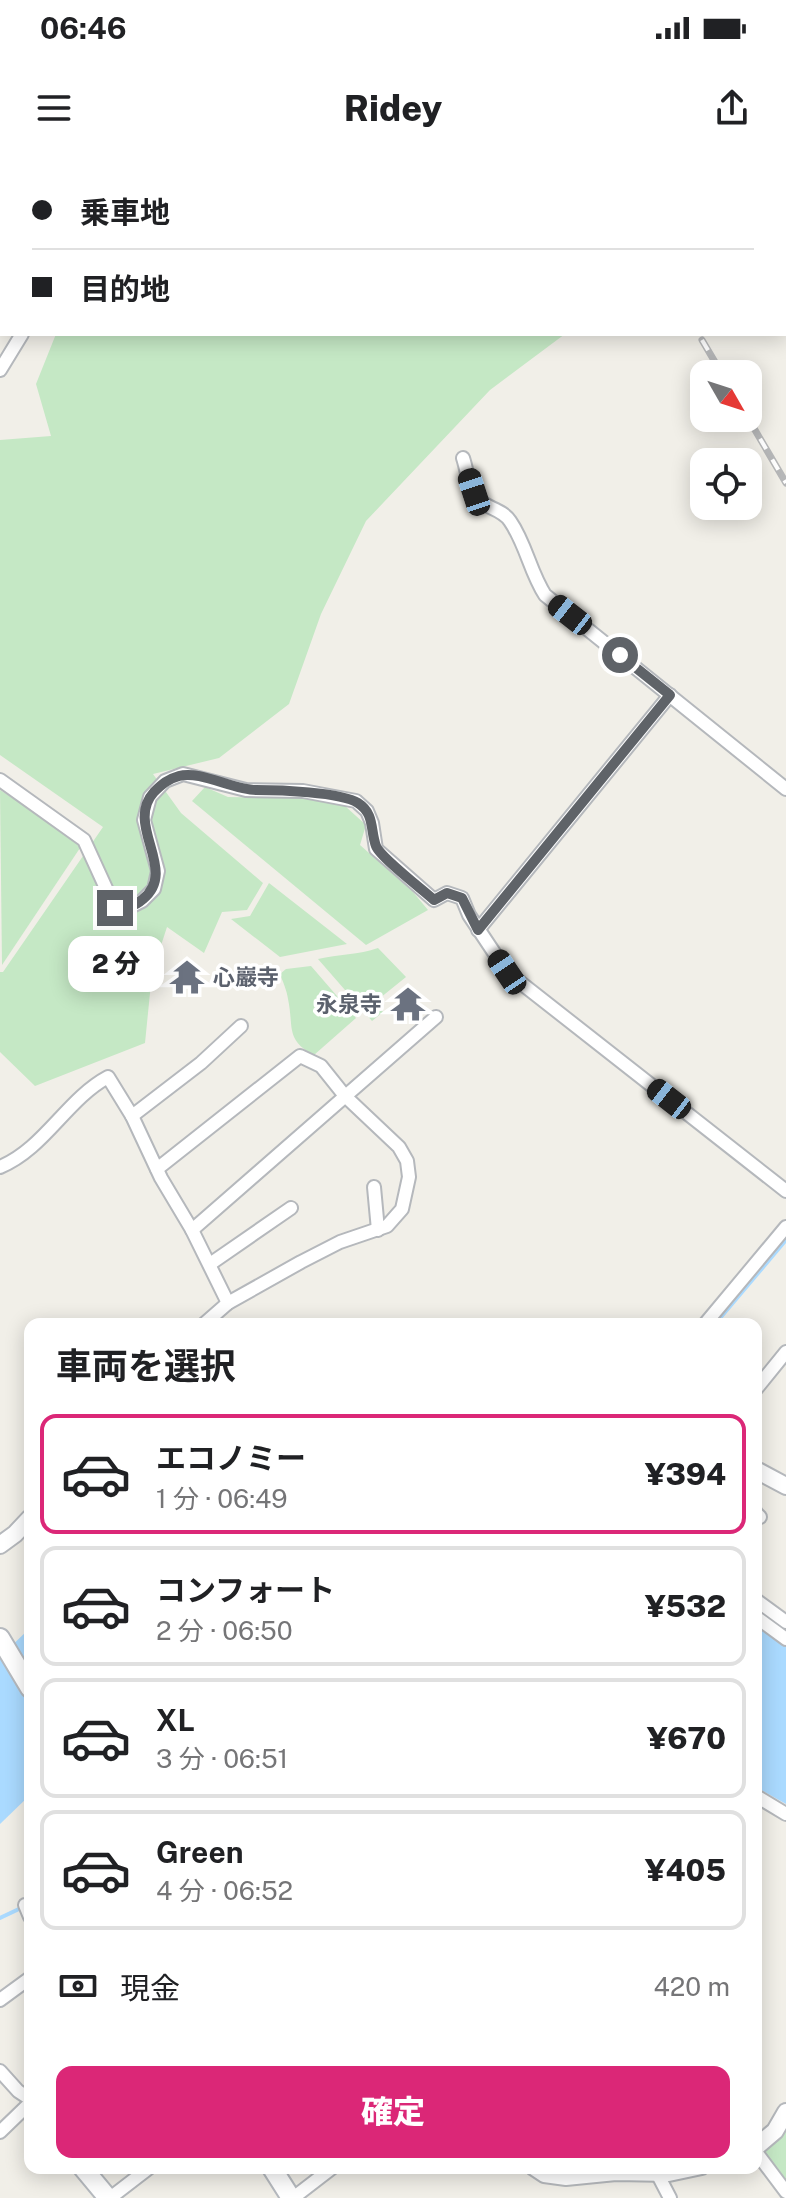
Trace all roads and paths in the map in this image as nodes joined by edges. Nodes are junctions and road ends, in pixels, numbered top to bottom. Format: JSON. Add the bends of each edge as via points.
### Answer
{"nodes":[{"id":1,"x":21,"y":336,"type":"edge"},
{"id":2,"x":0,"y":370,"type":"edge"},
{"id":3,"x":463,"y":458,"type":"dead end"},
{"id":4,"x":670,"y":695,"type":"junction"},
{"id":5,"x":0,"y":780,"type":"edge"},
{"id":6,"x":786,"y":789,"type":"edge"},
{"id":7,"x":478,"y":930,"type":"junction"},
{"id":8,"x":436,"y":1017,"type":"dead end"},
{"id":9,"x":241,"y":1026,"type":"dead end"},
{"id":10,"x":345,"y":1096,"type":"junction"},
{"id":11,"x":132,"y":1116,"type":"junction"},
{"id":12,"x":0,"y":1167,"type":"edge"},
{"id":13,"x":157,"y":1169,"type":"junction"},
{"id":14,"x":374,"y":1187,"type":"dead end"},
{"id":15,"x":786,"y":1191,"type":"edge"},
{"id":16,"x":291,"y":1208,"type":"dead end"},
{"id":17,"x":786,"y":1227,"type":"edge"},
{"id":18,"x":192,"y":1230,"type":"junction"},
{"id":19,"x":378,"y":1230,"type":"junction"},
{"id":20,"x":210,"y":1264,"type":"junction"},
{"id":21,"x":223,"y":1308,"type":"junction"},
{"id":22,"x":211,"y":1318,"type":"edge"},
{"id":23,"x":226,"y":1318,"type":"edge"},
{"id":24,"x":710,"y":1318,"type":"edge"},
{"id":25,"x":786,"y":1352,"type":"edge"},
{"id":26,"x":762,"y":1382,"type":"edge"},
{"id":27,"x":762,"y":1473,"type":"edge"},
{"id":28,"x":786,"y":1486,"type":"edge"},
{"id":29,"x":24,"y":1524,"type":"edge"},
{"id":30,"x":0,"y":1545,"type":"edge"},
{"id":31,"x":762,"y":1604,"type":"edge"},
{"id":32,"x":762,"y":1621,"type":"edge"},
{"id":33,"x":786,"y":1622,"type":"edge"},
{"id":34,"x":786,"y":1639,"type":"edge"},
{"id":35,"x":1,"y":1640,"type":"edge"},
{"id":36,"x":24,"y":1678,"type":"edge"},
{"id":37,"x":762,"y":1800,"type":"edge"},
{"id":38,"x":786,"y":1814,"type":"edge"},
{"id":39,"x":24,"y":1982,"type":"edge"},
{"id":40,"x":0,"y":2000,"type":"edge"},
{"id":41,"x":0,"y":2071,"type":"edge"},
{"id":42,"x":24,"y":2096,"type":"edge"},
{"id":43,"x":24,"y":2107,"type":"edge"},
{"id":44,"x":786,"y":2112,"type":"edge"},
{"id":45,"x":0,"y":2132,"type":"edge"},
{"id":46,"x":762,"y":2143,"type":"edge"},
{"id":47,"x":762,"y":2158,"type":"edge"},
{"id":48,"x":88,"y":2174,"type":"edge"},
{"id":49,"x":141,"y":2174,"type":"edge"},
{"id":50,"x":276,"y":2174,"type":"edge"},
{"id":51,"x":324,"y":2174,"type":"edge"},
{"id":52,"x":541,"y":2174,"type":"edge"},
{"id":53,"x":616,"y":2174,"type":"edge"},
{"id":54,"x":616,"y":2174,"type":"edge"},
{"id":55,"x":664,"y":2174,"type":"edge"},
{"id":56,"x":658,"y":2175,"type":"junction"},
{"id":57,"x":786,"y":2192,"type":"edge"},
{"id":58,"x":109,"y":2198,"type":"edge"},
{"id":59,"x":292,"y":2198,"type":"edge"},
{"id":60,"x":670,"y":2198,"type":"edge"}],
"edges":[{"from":1,"to":2,"type":"street"},
{"from":3,"to":4,"type":"street","via":[[479,501],[509,520],[545,595]]},
{"from":4,"to":6,"type":"street"},
{"from":4,"to":7,"type":"street"},
{"from":5,"to":7,"type":"street","via":[[84,840],[115,908],[128,908],[154,889],[158,871],[144,820],[150,797],[165,781],[183,774],[246,790],[303,791],[356,801],[372,823],[376,849],[434,900],[447,893],[462,898]]},
{"from":7,"to":15,"type":"street","via":[[507,972]]},
{"from":8,"to":10,"type":"street"},
{"from":9,"to":11,"type":"street"},
{"from":10,"to":13,"type":"street","via":[[321,1066],[300,1056]]},
{"from":10,"to":18,"type":"street"},
{"from":10,"to":19,"type":"street","via":[[407,1161],[402,1209]]},
{"from":11,"to":12,"type":"street","via":[[108,1077],[82,1095],[24,1154]]},
{"from":11,"to":13,"type":"street"},
{"from":13,"to":18,"type":"street"},
{"from":14,"to":19,"type":"street"},
{"from":16,"to":20,"type":"street"},
{"from":17,"to":24,"type":"street"},
{"from":18,"to":20,"type":"street"},
{"from":19,"to":21,"type":"street","via":[[340,1242]]},
{"from":20,"to":21,"type":"street"},
{"from":21,"to":22,"type":"street"},
{"from":21,"to":23,"type":"street"},
{"from":25,"to":26,"type":"street"},
{"from":27,"to":28,"type":"street"},
{"from":29,"to":30,"type":"street"},
{"from":31,"to":33,"type":"street"},
{"from":32,"to":34,"type":"street"},
{"from":35,"to":36,"type":"main road"},
{"from":37,"to":38,"type":"street"},
{"from":39,"to":40,"type":"street"},
{"from":41,"to":42,"type":"street"},
{"from":43,"to":45,"type":"street"},
{"from":44,"to":46,"type":"street"},
{"from":47,"to":57,"type":"street"},
{"from":48,"to":58,"type":"main road"},
{"from":49,"to":58,"type":"street"},
{"from":50,"to":59,"type":"main road"},
{"from":51,"to":59,"type":"street"},
{"from":52,"to":53,"type":"street","via":[[566,2179]]},
{"from":54,"to":56,"type":"street"},
{"from":55,"to":56,"type":"street"},
{"from":56,"to":60,"type":"street"}]}
